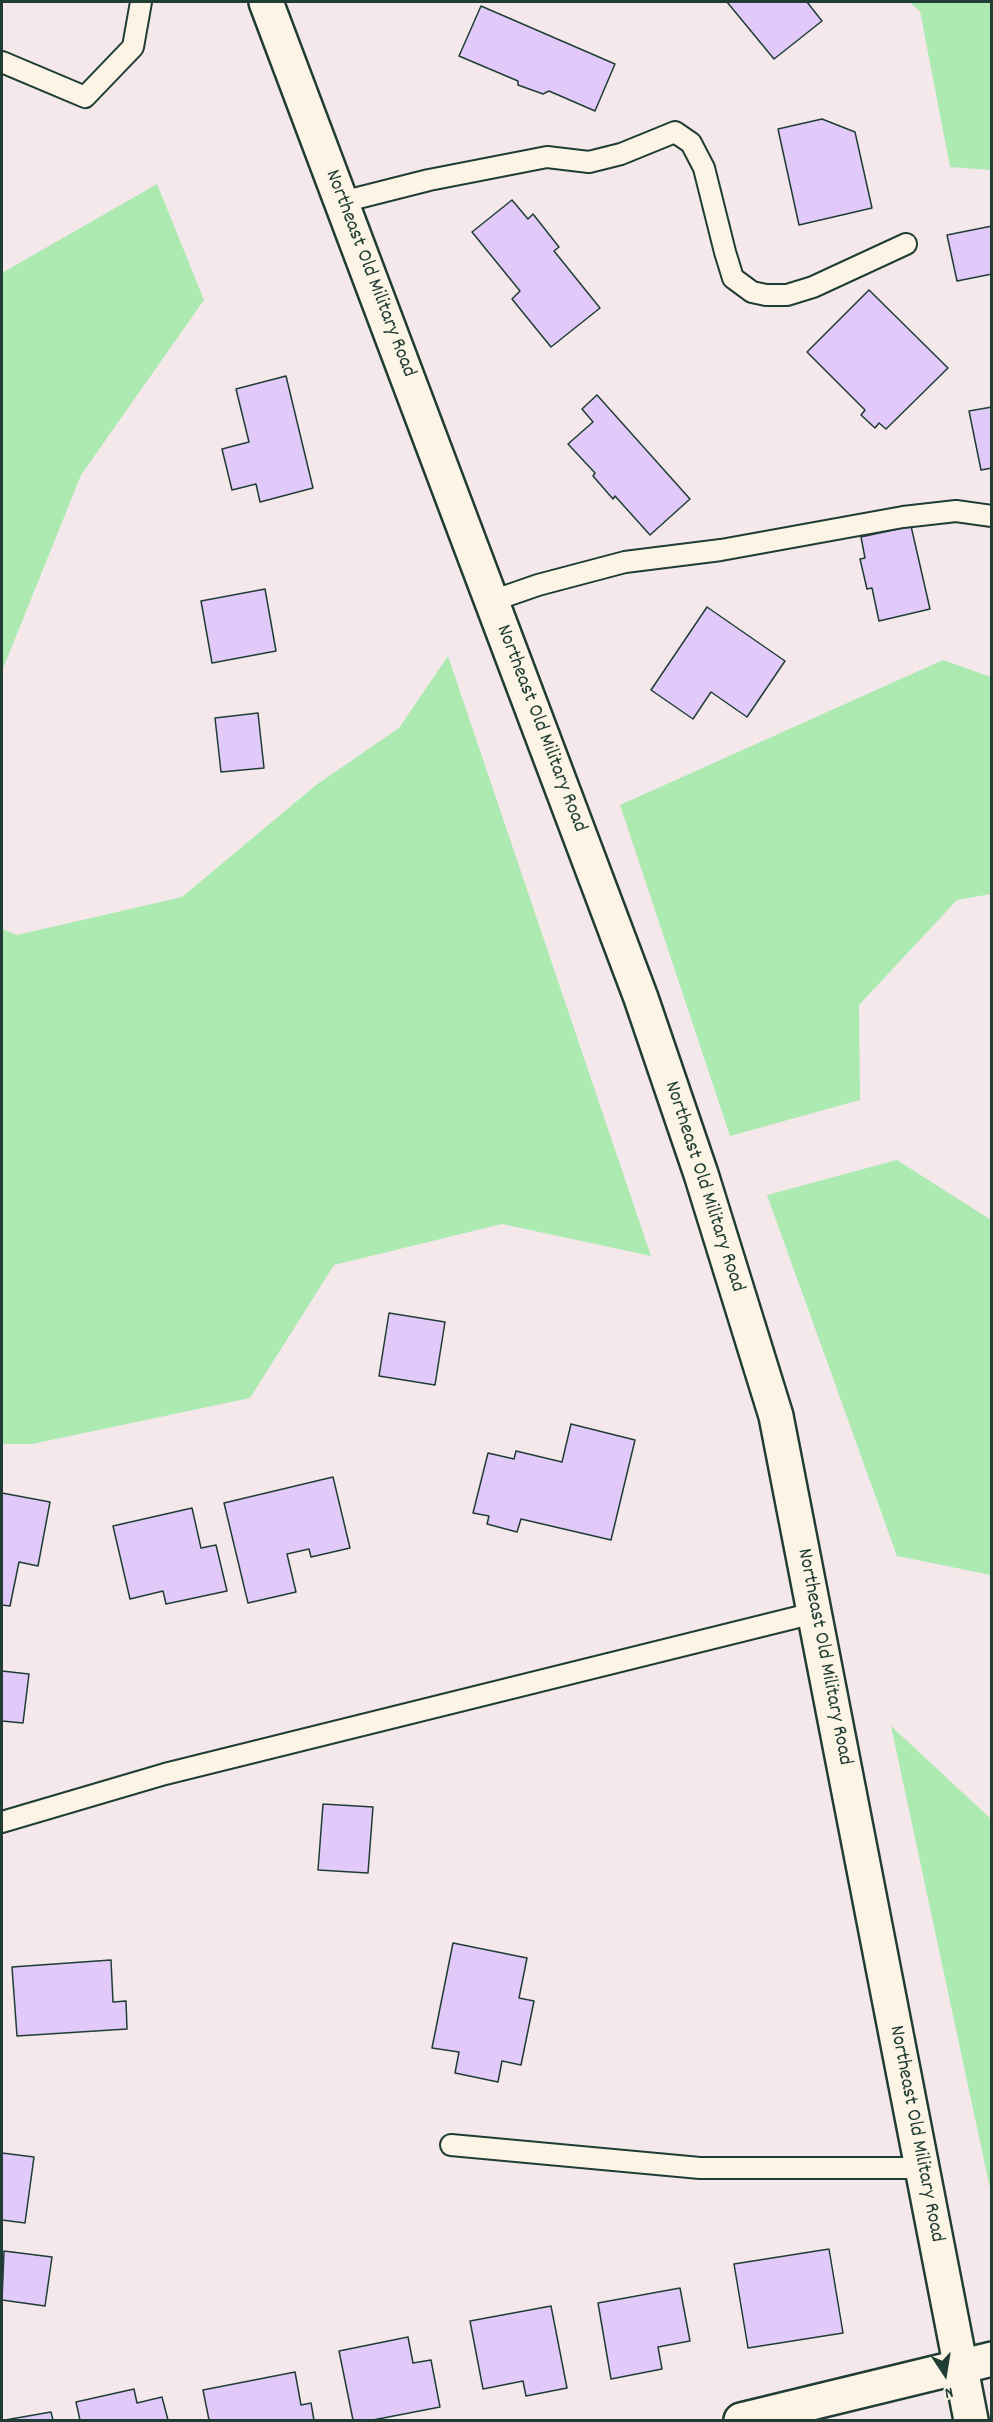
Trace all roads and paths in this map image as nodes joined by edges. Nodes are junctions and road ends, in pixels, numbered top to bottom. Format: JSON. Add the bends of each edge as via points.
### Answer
{"nodes":[{"id":1,"x":141,"y":2,"type":"edge"},
{"id":2,"x":266,"y":2,"type":"edge"},
{"id":3,"x":2,"y":62,"type":"edge"},
{"id":4,"x":342,"y":202,"type":"junction"},
{"id":5,"x":906,"y":244,"type":"dead end"},
{"id":6,"x":992,"y":516,"type":"edge"},
{"id":7,"x":492,"y":601,"type":"junction"},
{"id":8,"x":814,"y":1613,"type":"junction"},
{"id":9,"x":2,"y":1822,"type":"edge"},
{"id":10,"x":451,"y":2145,"type":"dead end"},
{"id":11,"x":921,"y":2168,"type":"junction"},
{"id":12,"x":992,"y":2360,"type":"edge"},
{"id":13,"x":960,"y":2366,"type":"junction"},
{"id":14,"x":741,"y":2421,"type":"edge"},
{"id":15,"x":971,"y":2421,"type":"edge"}],
"edges":[{"from":1,"to":3,"type":"lane","via":[[133,47],[85,97]]},
{"from":2,"to":4,"type":"street","name":"Northeast Old Military Road"},
{"from":4,"to":5,"type":"lane","via":[[547,157],[589,162],[675,132],[691,143],[704,168],[733,278],[752,292],[787,295],[813,287]]},
{"from":4,"to":7,"type":"street","name":"Northeast Old Military Road"},
{"from":6,"to":7,"type":"lane","via":[[956,511],[903,517],[721,550],[625,562]]},
{"from":7,"to":8,"type":"street","name":"Northeast Old Military Road","via":[[641,998],[701,1174],[776,1416]]},
{"from":8,"to":9,"type":"lane","via":[[177,1771]]},
{"from":8,"to":11,"type":"street","name":"Northeast Old Military Road"},
{"from":10,"to":11,"type":"lane","via":[[700,2168]]},
{"from":11,"to":13,"type":"street","name":"Northeast Old Military Road"},
{"from":12,"to":13,"type":"street"},
{"from":13,"to":14,"type":"street"},
{"from":13,"to":15,"type":"street","name":"Northeast Old Military Road"}]}
